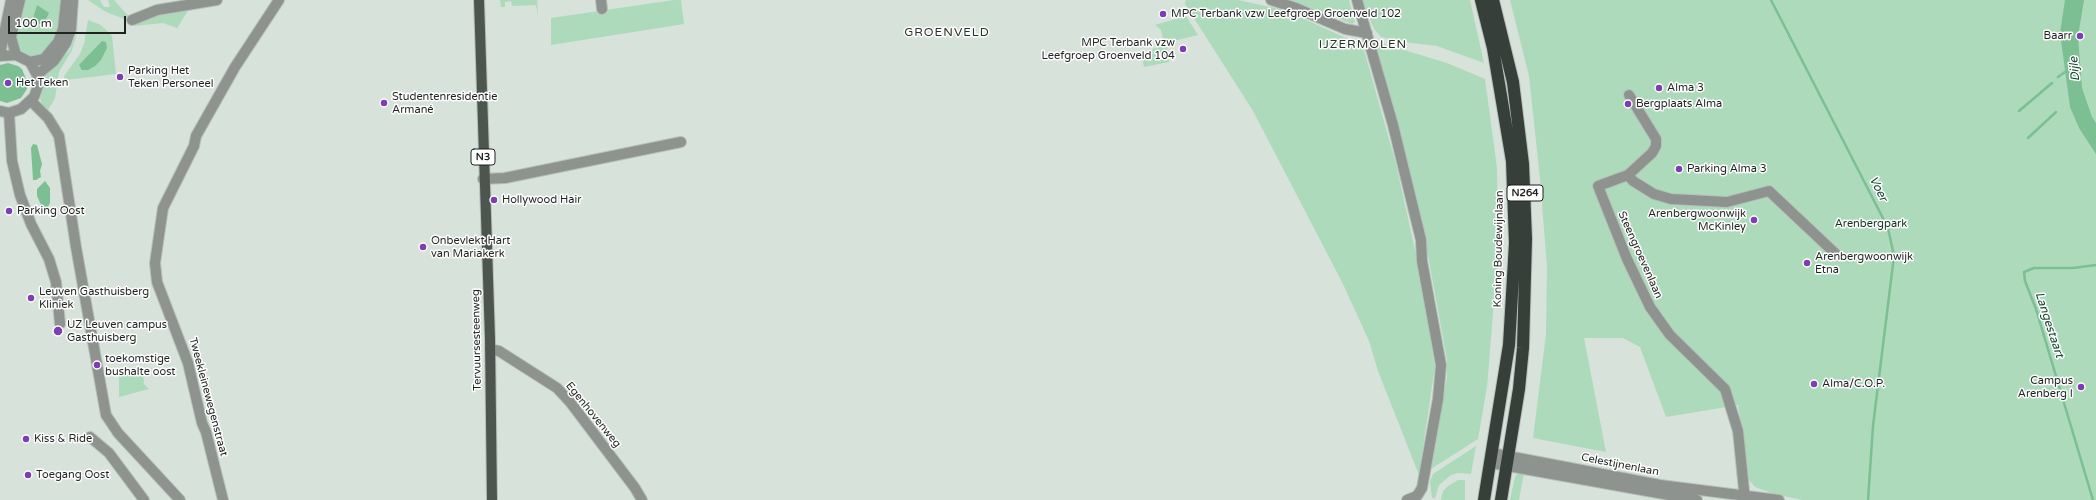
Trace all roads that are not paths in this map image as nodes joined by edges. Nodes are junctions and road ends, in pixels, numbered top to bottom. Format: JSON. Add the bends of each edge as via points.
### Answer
{"nodes":[{"id":1,"x":11,"y":0,"type":"edge"},
{"id":2,"x":20,"y":0,"type":"edge"},
{"id":3,"x":66,"y":0,"type":"edge"},
{"id":4,"x":73,"y":0,"type":"edge"},
{"id":5,"x":217,"y":0,"type":"edge"},
{"id":6,"x":280,"y":0,"type":"edge"},
{"id":7,"x":479,"y":0,"type":"edge"},
{"id":8,"x":1270,"y":0,"type":"edge"},
{"id":9,"x":1356,"y":0,"type":"edge"},
{"id":10,"x":1481,"y":0,"type":"edge"},
{"id":11,"x":1493,"y":0,"type":"edge"},
{"id":12,"x":132,"y":20,"type":"dead end"},
{"id":13,"x":1366,"y":33,"type":"junction"},
{"id":14,"x":0,"y":55,"type":"edge"},
{"id":15,"x":16,"y":56,"type":"junction"},
{"id":16,"x":30,"y":62,"type":"junction"},
{"id":17,"x":37,"y":75,"type":"junction"},
{"id":18,"x":1629,"y":96,"type":"dead end"},
{"id":19,"x":31,"y":101,"type":"junction"},
{"id":20,"x":4,"y":112,"type":"edge"},
{"id":21,"x":681,"y":142,"type":"dead end"},
{"id":22,"x":1628,"y":175,"type":"junction"},
{"id":23,"x":483,"y":179,"type":"junction"},
{"id":24,"x":1838,"y":256,"type":"dead end"},
{"id":25,"x":60,"y":324,"type":"dead end"},
{"id":26,"x":490,"y":350,"type":"junction"},
{"id":27,"x":90,"y":436,"type":"dead end"},
{"id":28,"x":1491,"y":458,"type":"junction"},
{"id":29,"x":1508,"y":460,"type":"junction"},
{"id":30,"x":1745,"y":498,"type":"edge"},
{"id":31,"x":144,"y":500,"type":"edge"},
{"id":32,"x":180,"y":500,"type":"edge"},
{"id":33,"x":222,"y":500,"type":"edge"},
{"id":34,"x":492,"y":500,"type":"edge"},
{"id":35,"x":642,"y":500,"type":"edge"},
{"id":36,"x":1407,"y":500,"type":"edge"},
{"id":37,"x":1484,"y":500,"type":"edge"},
{"id":38,"x":1500,"y":500,"type":"edge"},
{"id":39,"x":1697,"y":500,"type":"edge"},
{"id":40,"x":1779,"y":500,"type":"edge"}],
"edges":[{"from":1,"to":14,"type":"street"},
{"from":2,"to":15,"type":"street","via":[[11,37]]},
{"from":3,"to":16,"type":"street","via":[[61,36],[44,59]]},
{"from":4,"to":17,"type":"street","via":[[71,28],[66,43],[54,61]]},
{"from":5,"to":12,"type":"street","via":[[157,10]]},
{"from":6,"to":33,"type":"street","name":"Tweekleinewegenstraat","via":[[235,67],[196,136],[194,146],[163,208],[155,263],[158,282],[188,363]]},
{"from":7,"to":23,"type":"main road","name":"Tervuursesteenweg","number":"N3"},
{"from":8,"to":13,"type":"street","via":[[1296,8],[1344,29]]},
{"from":9,"to":13,"type":"street"},
{"from":10,"to":28,"type":"highway","name":"Koning Boudewijnlaan","number":"N264","via":[[1512,161],[1514,203],[1514,275],[1509,345]]},
{"from":11,"to":29,"type":"highway","number":"N264","via":[[1513,82],[1526,210],[1523,348]]},
{"from":13,"to":36,"type":"street","via":[[1393,125],[1421,240],[1422,261],[1441,365],[1438,399],[1422,488],[1417,496]]},
{"from":14,"to":15,"type":"street"},
{"from":15,"to":16,"type":"street"},
{"from":16,"to":17,"type":"street"},
{"from":17,"to":19,"type":"street","via":[[38,86]]},
{"from":18,"to":22,"type":"street","via":[[1656,139],[1656,146]]},
{"from":19,"to":20,"type":"street","via":[[21,109]]},
{"from":19,"to":32,"type":"street","via":[[48,118],[59,136],[106,414],[118,433]]},
{"from":20,"to":25,"type":"street","via":[[20,196],[49,259],[56,282]]},
{"from":21,"to":23,"type":"street","via":[[505,178]]},
{"from":22,"to":24,"type":"street","via":[[1654,194],[1671,199],[1727,202],[1769,191]]},
{"from":22,"to":30,"type":"street","name":"Steengroevenlaan","via":[[1598,186],[1627,259],[1650,307],[1670,335],[1725,389],[1738,431]]},
{"from":23,"to":26,"type":"main road","name":"Tervuursesteenweg","number":"N3"},
{"from":26,"to":34,"type":"main road","name":"Tervuursesteenweg","number":"N3"},
{"from":26,"to":35,"type":"street","name":"Egenhovenweg","via":[[498,351],[557,388]]},
{"from":27,"to":31,"type":"street","via":[[109,453]]},
{"from":28,"to":29,"type":"street","name":"Celestijnenlaan"},
{"from":28,"to":37,"type":"highway","name":"Koning Boudewijnlaan","number":"N264"},
{"from":29,"to":30,"type":"street","name":"Celestijnenlaan"},
{"from":29,"to":38,"type":"highway","number":"N264"},
{"from":29,"to":39,"type":"street","name":"Celestijnenlaan","via":[[1661,495]]},
{"from":30,"to":40,"type":"street","name":"Celestijnenlaan"}]}
